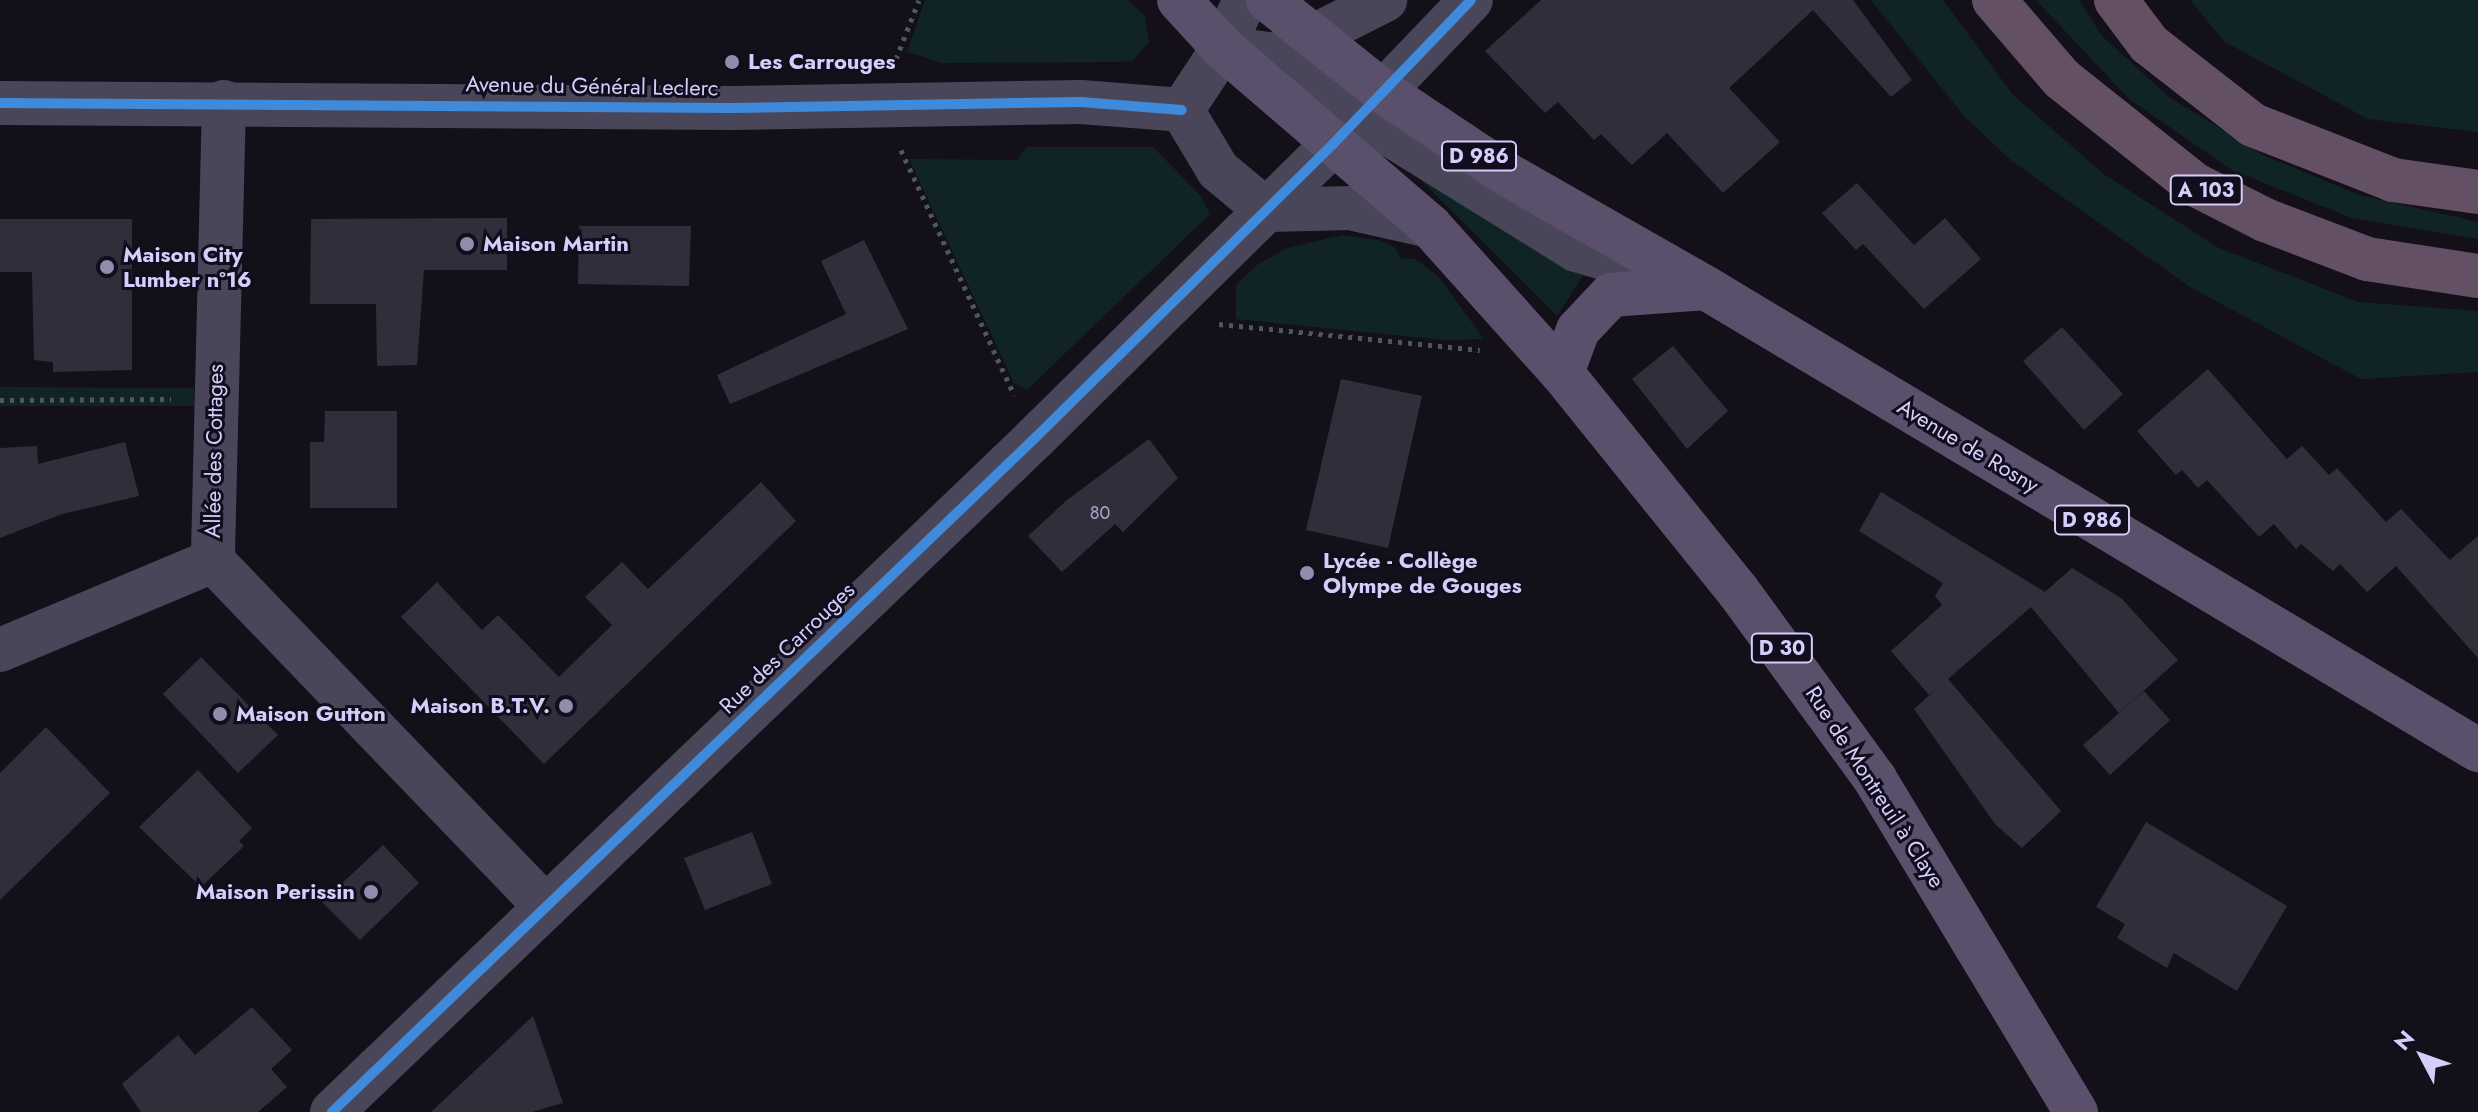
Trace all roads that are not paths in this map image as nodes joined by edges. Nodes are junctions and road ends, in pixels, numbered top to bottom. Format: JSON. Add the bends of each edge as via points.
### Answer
{"nodes":[{"id":1,"x":1179,"y":0,"type":"edge"},
{"id":2,"x":1245,"y":0,"type":"edge"},
{"id":3,"x":1268,"y":0,"type":"edge"},
{"id":4,"x":1385,"y":0,"type":"edge"},
{"id":5,"x":1471,"y":0,"type":"edge"},
{"id":6,"x":1994,"y":0,"type":"edge"},
{"id":7,"x":2116,"y":0,"type":"edge"},
{"id":8,"x":1313,"y":33,"type":"junction"},
{"id":9,"x":1223,"y":48,"type":"junction"},
{"id":10,"x":1276,"y":55,"type":"junction"},
{"id":11,"x":1284,"y":98,"type":"junction"},
{"id":12,"x":224,"y":102,"type":"junction"},
{"id":13,"x":0,"y":103,"type":"edge"},
{"id":14,"x":1182,"y":110,"type":"junction"},
{"id":15,"x":1358,"y":117,"type":"junction"},
{"id":16,"x":2478,"y":192,"type":"edge"},
{"id":17,"x":1266,"y":210,"type":"junction"},
{"id":18,"x":1430,"y":226,"type":"junction"},
{"id":19,"x":2478,"y":276,"type":"edge"},
{"id":20,"x":1706,"y":288,"type":"junction"},
{"id":21,"x":1562,"y":373,"type":"junction"},
{"id":22,"x":213,"y":561,"type":"junction"},
{"id":23,"x":0,"y":650,"type":"edge"},
{"id":24,"x":2478,"y":750,"type":"edge"},
{"id":25,"x":546,"y":907,"type":"junction"},
{"id":26,"x":332,"y":1112,"type":"edge"},
{"id":27,"x":2076,"y":1112,"type":"edge"}],
"edges":[{"from":1,"to":9,"type":"main road","name":"Avenue de Rosny","number":"D 986"},
{"from":2,"to":9,"type":"street"},
{"from":3,"to":8,"type":"main road","name":"Avenue de Rosny","number":"D 986"},
{"from":4,"to":8,"type":"street"},
{"from":5,"to":15,"type":"street","name":"Rue des Carrouges"},
{"from":6,"to":19,"type":"highway","number":"A 103","via":[[2062,79],[2194,184],[2265,220],[2367,259]]},
{"from":7,"to":16,"type":"highway","via":[[2149,44],[2253,125],[2393,180]]},
{"from":8,"to":10,"type":"street"},
{"from":8,"to":15,"type":"main road","name":"Avenue de Rosny","number":"D 986"},
{"from":9,"to":10,"type":"street","name":"Avenue de Rosny"},
{"from":9,"to":11,"type":"main road","name":"Avenue de Rosny","number":"D 986"},
{"from":9,"to":14,"type":"street"},
{"from":10,"to":11,"type":"street"},
{"from":10,"to":15,"type":"street","name":"Avenue de Rosny"},
{"from":11,"to":15,"type":"main road","name":"Avenue de Rosny","number":"D 986"},
{"from":12,"to":13,"type":"street","name":"Avenue du Général Leclerc"},
{"from":12,"to":14,"type":"street","name":"Avenue du Général Leclerc","via":[[1081,102]]},
{"from":12,"to":22,"type":"street","name":"Allée des Cottages"},
{"from":14,"to":17,"type":"street","via":[[1218,170]]},
{"from":15,"to":17,"type":"street","name":"Rue des Carrouges"},
{"from":15,"to":18,"type":"main road","number":"D 30"},
{"from":15,"to":20,"type":"main road","name":"Avenue de Rosny","number":"D 986","via":[[1508,175]]},
{"from":17,"to":18,"type":"street","via":[[1350,208]]},
{"from":17,"to":25,"type":"street","name":"Rue des Carrouges"},
{"from":18,"to":21,"type":"main road","name":"Rue de Montreuil à Claye","number":"D 30"},
{"from":20,"to":21,"type":"main road","via":[[1611,295],[1578,330]]},
{"from":20,"to":24,"type":"main road","name":"Avenue de Rosny","number":"D 986"},
{"from":21,"to":27,"type":"main road","name":"Rue de Montreuil à Claye","number":"D 30","via":[[1807,681],[1875,779]]},
{"from":22,"to":23,"type":"street"},
{"from":22,"to":25,"type":"street","name":"Allée des Cottages"},
{"from":25,"to":26,"type":"street","name":"Rue des Carrouges"}]}
